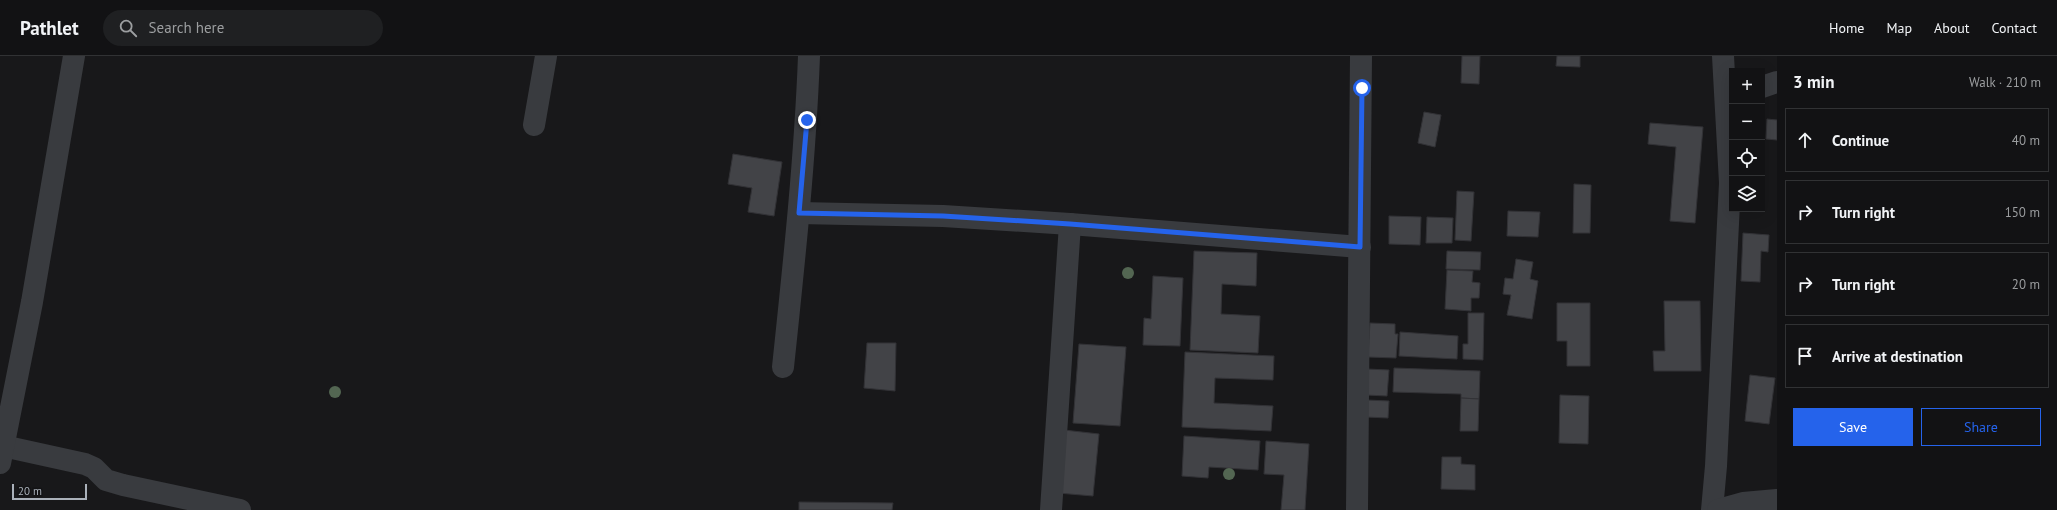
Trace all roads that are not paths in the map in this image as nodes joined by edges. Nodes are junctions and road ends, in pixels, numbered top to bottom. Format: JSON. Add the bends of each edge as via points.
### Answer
{"nodes":[{"id":1,"x":74,"y":56,"type":"edge"},
{"id":2,"x":546,"y":56,"type":"edge"},
{"id":3,"x":809,"y":56,"type":"edge"},
{"id":4,"x":1361,"y":56,"type":"edge"},
{"id":5,"x":1723,"y":56,"type":"edge"},
{"id":6,"x":1777,"y":82,"type":"edge"},
{"id":7,"x":1765,"y":86,"type":"edge"},
{"id":8,"x":1728,"y":98,"type":"edge"},
{"id":9,"x":534,"y":125,"type":"dead end"},
{"id":10,"x":799,"y":213,"type":"junction"},
{"id":11,"x":1070,"y":224,"type":"junction"},
{"id":12,"x":1360,"y":247,"type":"junction"},
{"id":13,"x":782,"y":367,"type":"dead end"},
{"id":14,"x":1,"y":455,"type":"edge"},
{"id":15,"x":1777,"y":500,"type":"edge"},
{"id":16,"x":240,"y":510,"type":"edge"},
{"id":17,"x":1051,"y":510,"type":"edge"},
{"id":18,"x":1357,"y":510,"type":"edge"},
{"id":19,"x":1712,"y":510,"type":"edge"},
{"id":20,"x":1718,"y":510,"type":"edge"}],
"edges":[{"from":1,"to":14,"type":"street","via":[[32,302]]},
{"from":2,"to":9,"type":"street"},
{"from":3,"to":10,"type":"street","via":[[807,120]]},
{"from":4,"to":12,"type":"street"},
{"from":5,"to":8,"type":"street"},
{"from":6,"to":7,"type":"street"},
{"from":8,"to":19,"type":"street","via":[[1729,229]]},
{"from":10,"to":11,"type":"street","via":[[943,216]]},
{"from":10,"to":13,"type":"street"},
{"from":11,"to":12,"type":"street"},
{"from":11,"to":17,"type":"street"},
{"from":12,"to":18,"type":"street"},
{"from":14,"to":16,"type":"street","via":[[85,464],[94,468],[106,480]]},
{"from":15,"to":20,"type":"street","via":[[1742,503]]}]}
